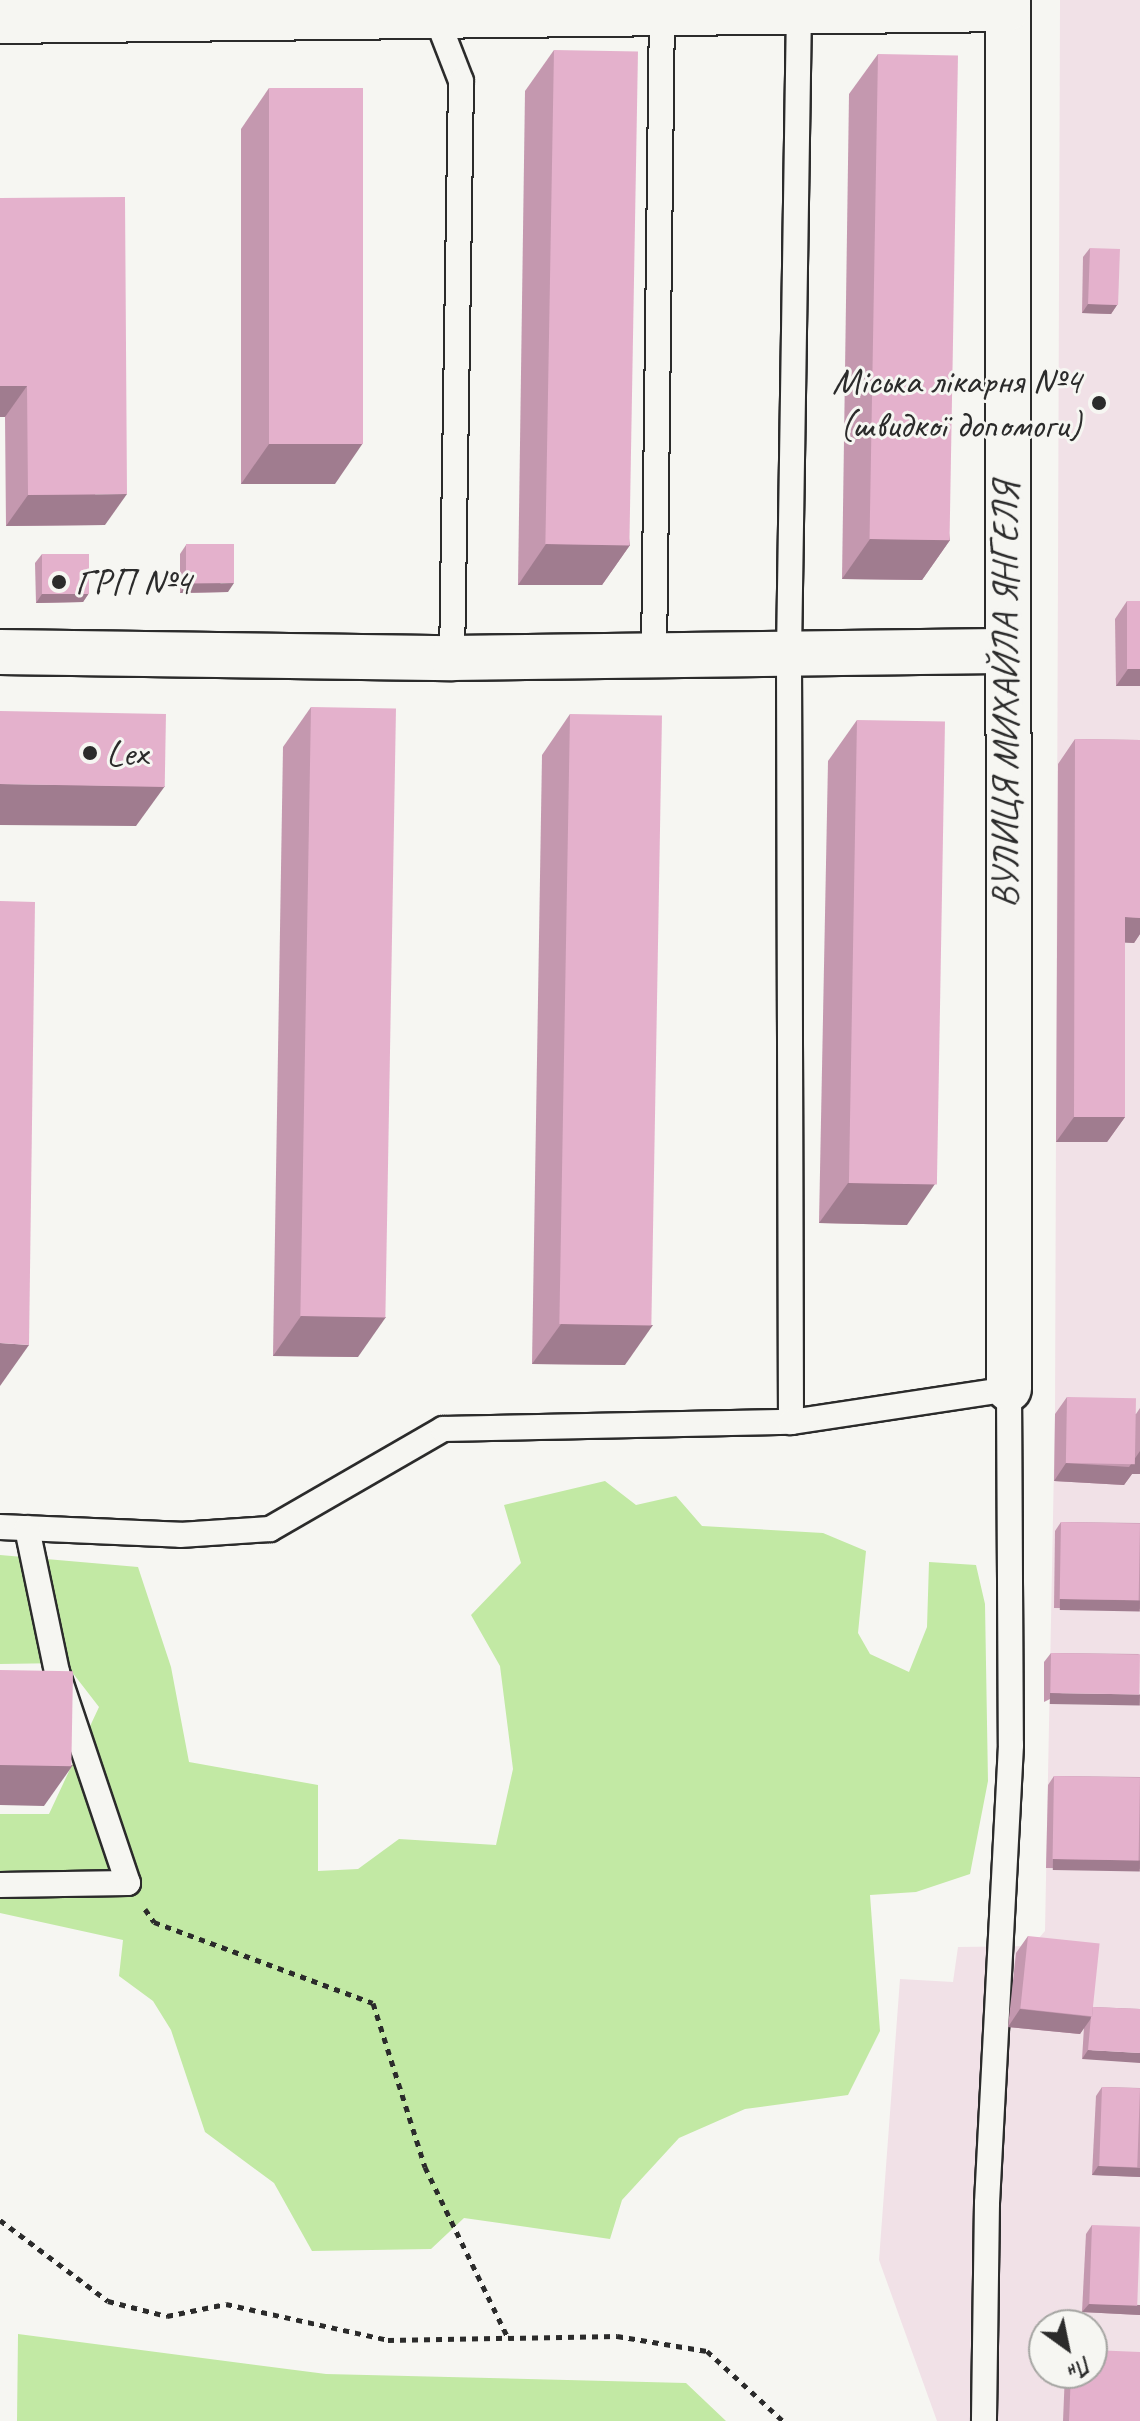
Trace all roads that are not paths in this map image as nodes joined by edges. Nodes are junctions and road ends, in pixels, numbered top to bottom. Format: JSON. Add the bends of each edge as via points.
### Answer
{"nodes":[{"id":1,"x":1008,"y":5,"type":"edge"},
{"id":2,"x":188,"y":9,"type":"edge"},
{"id":3,"x":75,"y":10,"type":"edge"},
{"id":4,"x":437,"y":10,"type":"edge"},
{"id":5,"x":799,"y":12,"type":"junction"},
{"id":6,"x":662,"y":13,"type":"junction"},
{"id":7,"x":0,"y":21,"type":"edge"},
{"id":8,"x":1003,"y":651,"type":"junction"},
{"id":9,"x":0,"y":652,"type":"edge"},
{"id":10,"x":789,"y":653,"type":"junction"},
{"id":11,"x":654,"y":655,"type":"junction"},
{"id":12,"x":452,"y":658,"type":"junction"},
{"id":13,"x":1009,"y":1389,"type":"junction"},
{"id":14,"x":791,"y":1422,"type":"junction"},
{"id":15,"x":0,"y":1527,"type":"edge"},
{"id":16,"x":27,"y":1528,"type":"junction"},
{"id":17,"x":0,"y":1885,"type":"edge"},
{"id":18,"x":984,"y":2421,"type":"edge"}],
"edges":[{"from":1,"to":5,"type":"street"},
{"from":1,"to":8,"type":"street","name":"ВУЛИЦЯ МИХАЙЛА ЯНГЕЛЯ"},
{"from":2,"to":3,"type":"street"},
{"from":2,"to":4,"type":"street"},
{"from":3,"to":7,"type":"street"},
{"from":4,"to":6,"type":"street"},
{"from":4,"to":12,"type":"lane","via":[[461,81]]},
{"from":5,"to":6,"type":"street"},
{"from":5,"to":10,"type":"lane"},
{"from":6,"to":11,"type":"lane"},
{"from":8,"to":10,"type":"street"},
{"from":8,"to":13,"type":"street","name":"ВУЛИЦЯ МИХАЙЛА ЯНГЕЛЯ"},
{"from":9,"to":12,"type":"street"},
{"from":10,"to":11,"type":"street"},
{"from":10,"to":14,"type":"lane"},
{"from":11,"to":12,"type":"street"},
{"from":13,"to":14,"type":"lane"},
{"from":13,"to":18,"type":"lane","via":[[1011,1745],[987,2203]]},
{"from":14,"to":16,"type":"lane","via":[[443,1429],[270,1529],[180,1535]]},
{"from":15,"to":16,"type":"lane"},
{"from":16,"to":17,"type":"lane","via":[[57,1672],[128,1883]]}]}
